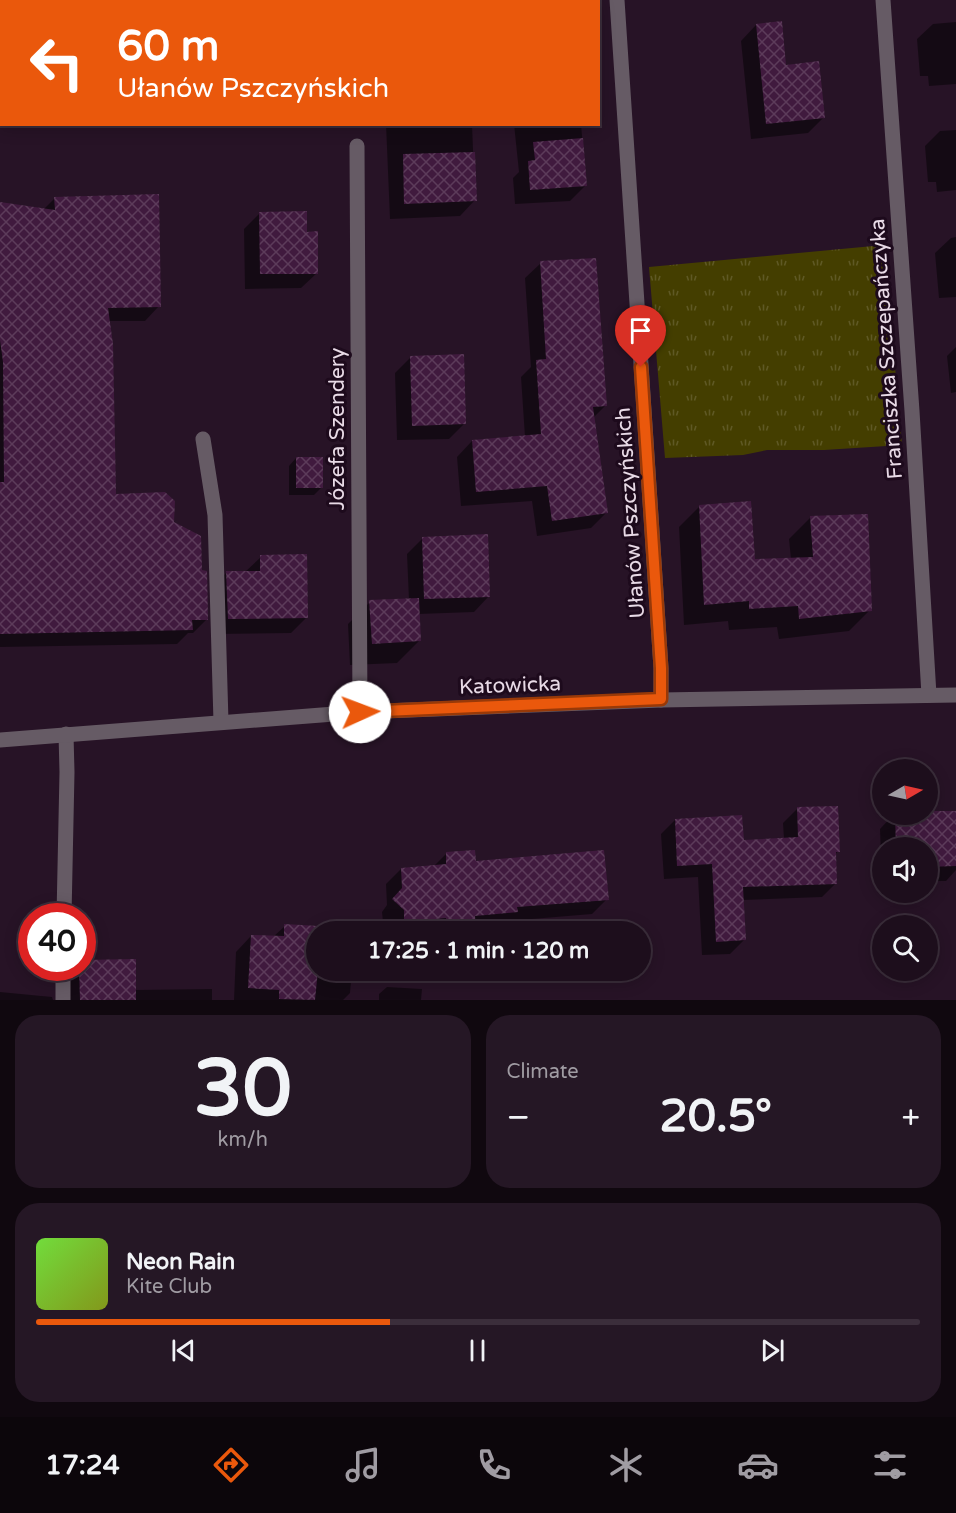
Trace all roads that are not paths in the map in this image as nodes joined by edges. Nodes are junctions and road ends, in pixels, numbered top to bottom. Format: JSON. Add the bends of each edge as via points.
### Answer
{"nodes":[{"id":1,"x":617,"y":0,"type":"edge"},
{"id":2,"x":883,"y":0,"type":"edge"},
{"id":3,"x":357,"y":146,"type":"dead end"},
{"id":4,"x":203,"y":439,"type":"dead end"},
{"id":5,"x":928,"y":695,"type":"junction"},
{"id":6,"x":956,"y":695,"type":"edge"},
{"id":7,"x":661,"y":699,"type":"junction"},
{"id":8,"x":360,"y":712,"type":"junction"},
{"id":9,"x":221,"y":722,"type":"junction"},
{"id":10,"x":66,"y":734,"type":"junction"},
{"id":11,"x":0,"y":740,"type":"edge"},
{"id":12,"x":64,"y":903,"type":"edge"},
{"id":13,"x":63,"y":981,"type":"edge"},
{"id":14,"x":63,"y":1000,"type":"edge"}],
"edges":[{"from":1,"to":7,"type":"street","name":"Ułanów Pszczyńskich"},
{"from":2,"to":5,"type":"street","name":"Franciszka Szczepańczyka"},
{"from":3,"to":8,"type":"street","name":"Józefa Szendery"},
{"from":4,"to":9,"type":"street","via":[[215,515]]},
{"from":5,"to":6,"type":"street","name":"Katowicka"},
{"from":5,"to":7,"type":"street","name":"Katowicka"},
{"from":7,"to":8,"type":"street","name":"Katowicka"},
{"from":8,"to":9,"type":"street","name":"Katowicka"},
{"from":9,"to":10,"type":"street","name":"Katowicka"},
{"from":10,"to":11,"type":"street","name":"Katowicka"},
{"from":10,"to":12,"type":"street"},
{"from":13,"to":14,"type":"street"}]}
